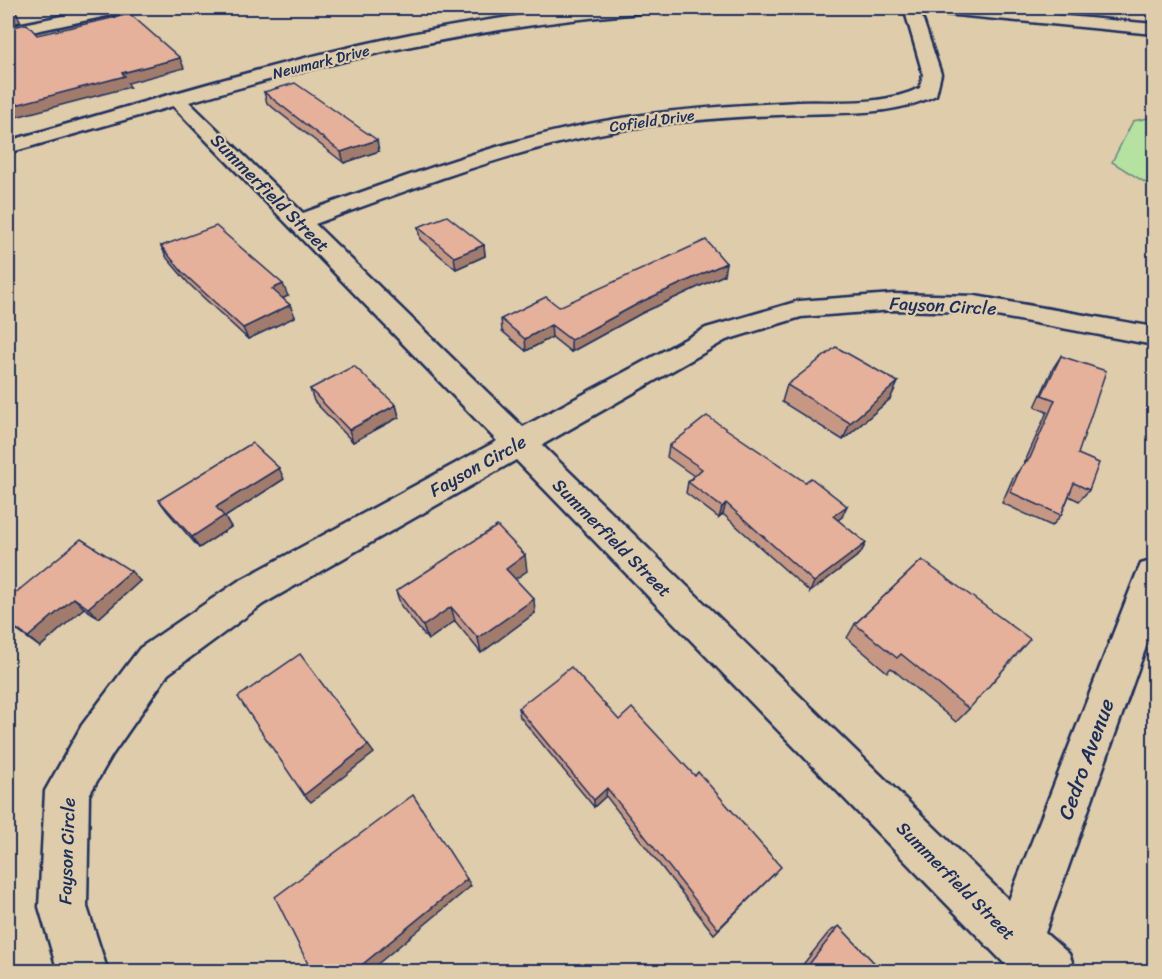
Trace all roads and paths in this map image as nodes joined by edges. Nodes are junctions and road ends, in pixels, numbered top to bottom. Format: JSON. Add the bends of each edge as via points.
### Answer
{"nodes":[{"id":1,"x":121,"y":8,"type":"edge"},
{"id":2,"x":641,"y":8,"type":"edge"},
{"id":3,"x":912,"y":8,"type":"edge"},
{"id":4,"x":935,"y":8,"type":"edge"},
{"id":5,"x":1155,"y":29,"type":"edge"},
{"id":6,"x":8,"y":32,"type":"edge"},
{"id":7,"x":177,"y":100,"type":"junction"},
{"id":8,"x":8,"y":147,"type":"edge"},
{"id":9,"x":300,"y":222,"type":"junction"},
{"id":10,"x":1155,"y":336,"type":"edge"},
{"id":11,"x":518,"y":444,"type":"junction"},
{"id":12,"x":1155,"y":575,"type":"edge"},
{"id":13,"x":1017,"y":942,"type":"junction"},
{"id":14,"x":83,"y":972,"type":"edge"},
{"id":15,"x":1052,"y":972,"type":"edge"}],
"edges":[{"from":1,"to":6,"type":"street"},
{"from":2,"to":7,"type":"street","name":"Newmark Drive","via":[[468,27]]},
{"from":3,"to":9,"type":"street","name":"Cofield Drive","via":[[932,74],[929,91],[908,103],[708,113],[631,122],[514,148]]},
{"from":4,"to":5,"type":"street"},
{"from":7,"to":8,"type":"street","name":"Newmark Drive"},
{"from":7,"to":9,"type":"street","name":"Summerfield Street"},
{"from":9,"to":11,"type":"street","name":"Summerfield Street"},
{"from":10,"to":11,"type":"street","name":"Fayson Circle","via":[[975,304],[893,302],[799,309],[716,334]]},
{"from":11,"to":13,"type":"street","name":"Summerfield Street"},
{"from":11,"to":14,"type":"street","name":"Fayson Circle","via":[[250,593],[154,661],[97,740],[67,791],[63,907]]},
{"from":12,"to":13,"type":"street","name":"Cedro Avenue"},
{"from":13,"to":15,"type":"street","name":"Summerfield Street"}]}
